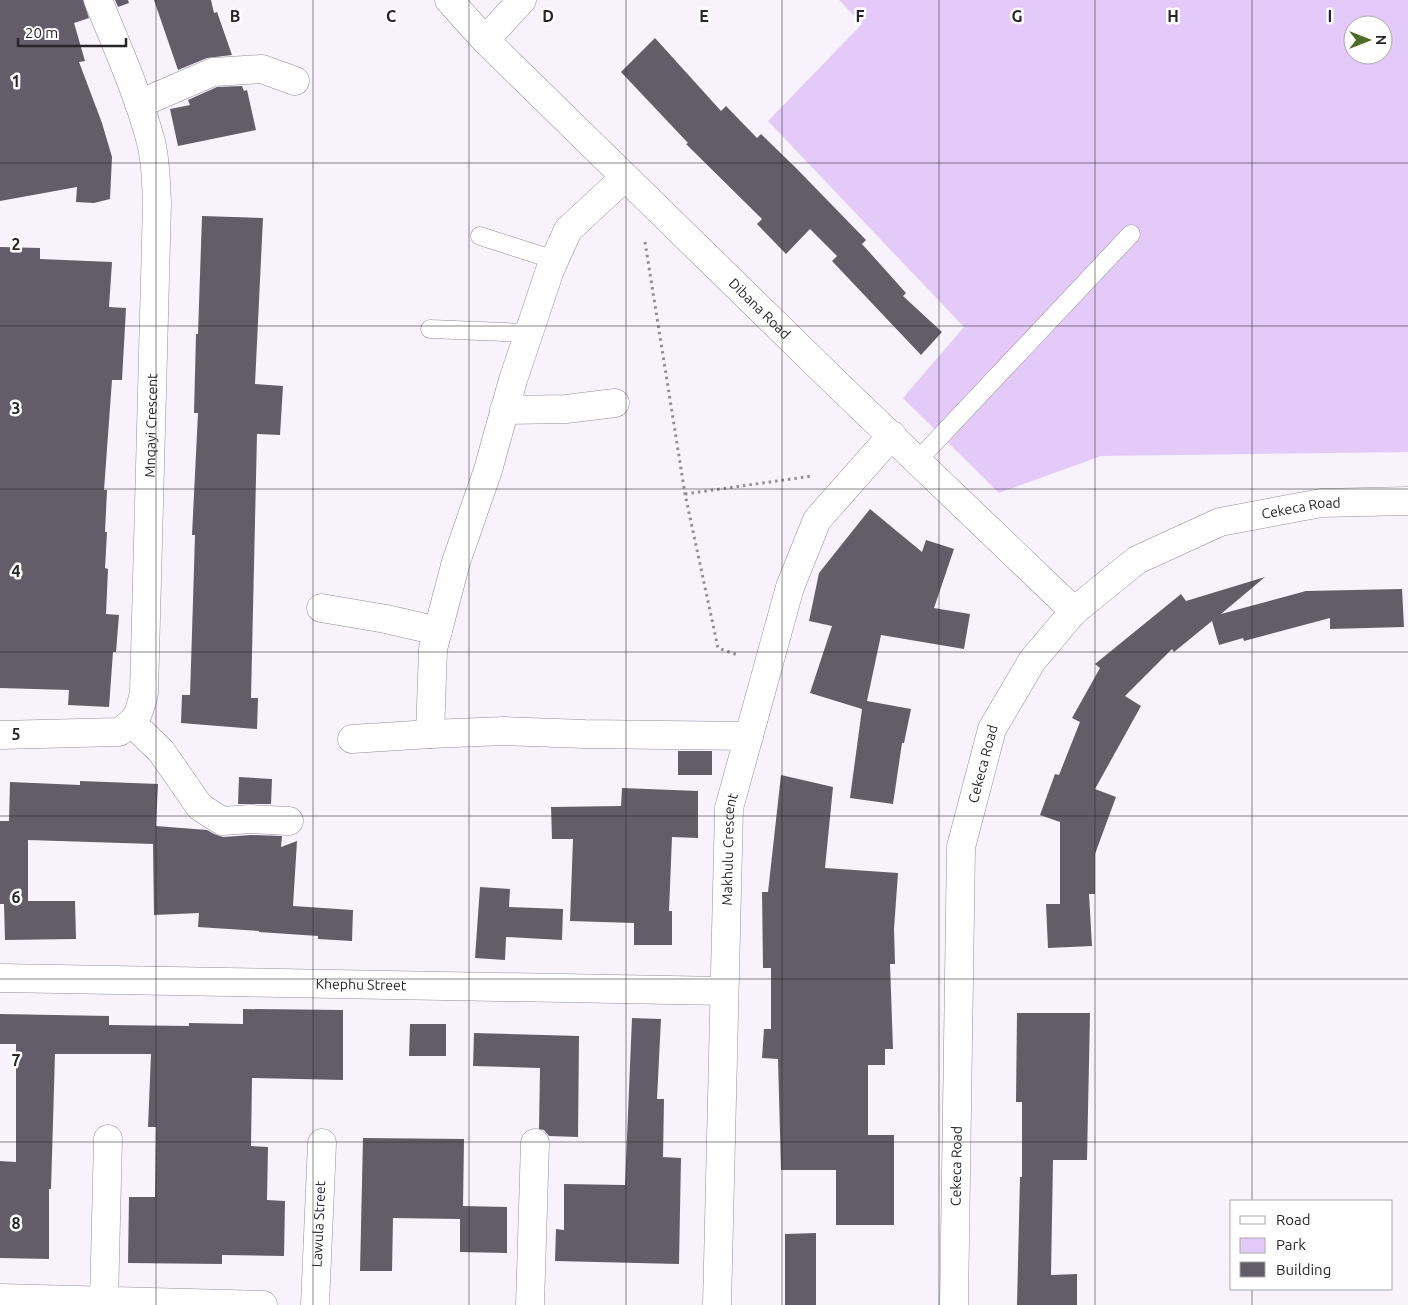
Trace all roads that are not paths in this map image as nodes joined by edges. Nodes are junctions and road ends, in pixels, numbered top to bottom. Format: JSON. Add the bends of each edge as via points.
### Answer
{"nodes":[{"id":1,"x":98,"y":0,"type":"edge"},
{"id":2,"x":450,"y":0,"type":"edge"},
{"id":3,"x":522,"y":0,"type":"edge"},
{"id":4,"x":484,"y":40,"type":"junction"},
{"id":5,"x":295,"y":81,"type":"dead end"},
{"id":6,"x":139,"y":104,"type":"junction"},
{"id":7,"x":625,"y":177,"type":"junction"},
{"id":8,"x":1131,"y":234,"type":"dead end"},
{"id":9,"x":480,"y":236,"type":"dead end"},
{"id":10,"x":555,"y":260,"type":"junction"},
{"id":11,"x":430,"y":329,"type":"dead end"},
{"id":12,"x":529,"y":333,"type":"junction"},
{"id":13,"x":615,"y":403,"type":"dead end"},
{"id":14,"x":504,"y":410,"type":"junction"},
{"id":15,"x":892,"y":435,"type":"junction"},
{"id":16,"x":918,"y":460,"type":"junction"},
{"id":17,"x":1408,"y":501,"type":"edge"},
{"id":18,"x":321,"y":608,"type":"dead end"},
{"id":19,"x":1074,"y":611,"type":"junction"},
{"id":20,"x":438,"y":631,"type":"junction"},
{"id":21,"x":132,"y":723,"type":"junction"},
{"id":22,"x":430,"y":734,"type":"junction"},
{"id":23,"x":0,"y":735,"type":"edge"},
{"id":24,"x":748,"y":736,"type":"junction"},
{"id":25,"x":352,"y":739,"type":"dead end"},
{"id":26,"x":289,"y":821,"type":"dead end"},
{"id":27,"x":0,"y":978,"type":"edge"},
{"id":28,"x":724,"y":991,"type":"junction"},
{"id":29,"x":108,"y":1139,"type":"dead end"},
{"id":30,"x":322,"y":1143,"type":"dead end"},
{"id":31,"x":535,"y":1143,"type":"dead end"},
{"id":32,"x":0,"y":1298,"type":"edge"},
{"id":33,"x":104,"y":1301,"type":"junction"},
{"id":34,"x":263,"y":1305,"type":"edge"},
{"id":35,"x":315,"y":1305,"type":"edge"},
{"id":36,"x":530,"y":1305,"type":"edge"},
{"id":37,"x":716,"y":1305,"type":"edge"},
{"id":38,"x":954,"y":1305,"type":"edge"}],
"edges":[{"from":1,"to":6,"type":"street","name":"Mnqayi Crescent"},
{"from":2,"to":4,"type":"street","name":"Dibana Road"},
{"from":3,"to":4,"type":"street"},
{"from":4,"to":7,"type":"street","name":"Dibana Road"},
{"from":5,"to":6,"type":"street","via":[[262,70],[213,72]]},
{"from":6,"to":21,"type":"street","name":"Mnqayi Crescent","via":[[151,142],[157,204],[144,693]]},
{"from":7,"to":10,"type":"street","via":[[568,230]]},
{"from":7,"to":15,"type":"street","name":"Dibana Road"},
{"from":8,"to":16,"type":"lane"},
{"from":9,"to":10,"type":"lane"},
{"from":10,"to":12,"type":"street"},
{"from":11,"to":12,"type":"lane"},
{"from":12,"to":14,"type":"street"},
{"from":13,"to":14,"type":"street","via":[[566,409]]},
{"from":14,"to":20,"type":"street"},
{"from":15,"to":16,"type":"street","name":"Dibana Road"},
{"from":15,"to":24,"type":"street","name":"Makhulu Crescent","via":[[817,520],[790,588]]},
{"from":16,"to":19,"type":"street","name":"Dibana Road"},
{"from":17,"to":19,"type":"street","name":"Cekeca Road","via":[[1321,503],[1220,522],[1137,560]]},
{"from":18,"to":20,"type":"street"},
{"from":19,"to":38,"type":"street","name":"Cekeca Road","via":[[1032,661],[992,729],[961,847]]},
{"from":20,"to":22,"type":"street","via":[[433,649]]},
{"from":21,"to":23,"type":"street","via":[[119,732]]},
{"from":21,"to":26,"type":"street","via":[[161,751],[200,807],[222,821]]},
{"from":22,"to":24,"type":"street","via":[[504,731]]},
{"from":22,"to":25,"type":"street"},
{"from":24,"to":28,"type":"street","name":"Makhulu Crescent","via":[[730,808]]},
{"from":27,"to":28,"type":"street","name":"Khephu Street"},
{"from":28,"to":37,"type":"street","name":"Makhulu Crescent"},
{"from":29,"to":33,"type":"street"},
{"from":30,"to":35,"type":"street","name":"Lawula Street"},
{"from":31,"to":36,"type":"street"},
{"from":32,"to":33,"type":"street"},
{"from":33,"to":34,"type":"street"}]}
